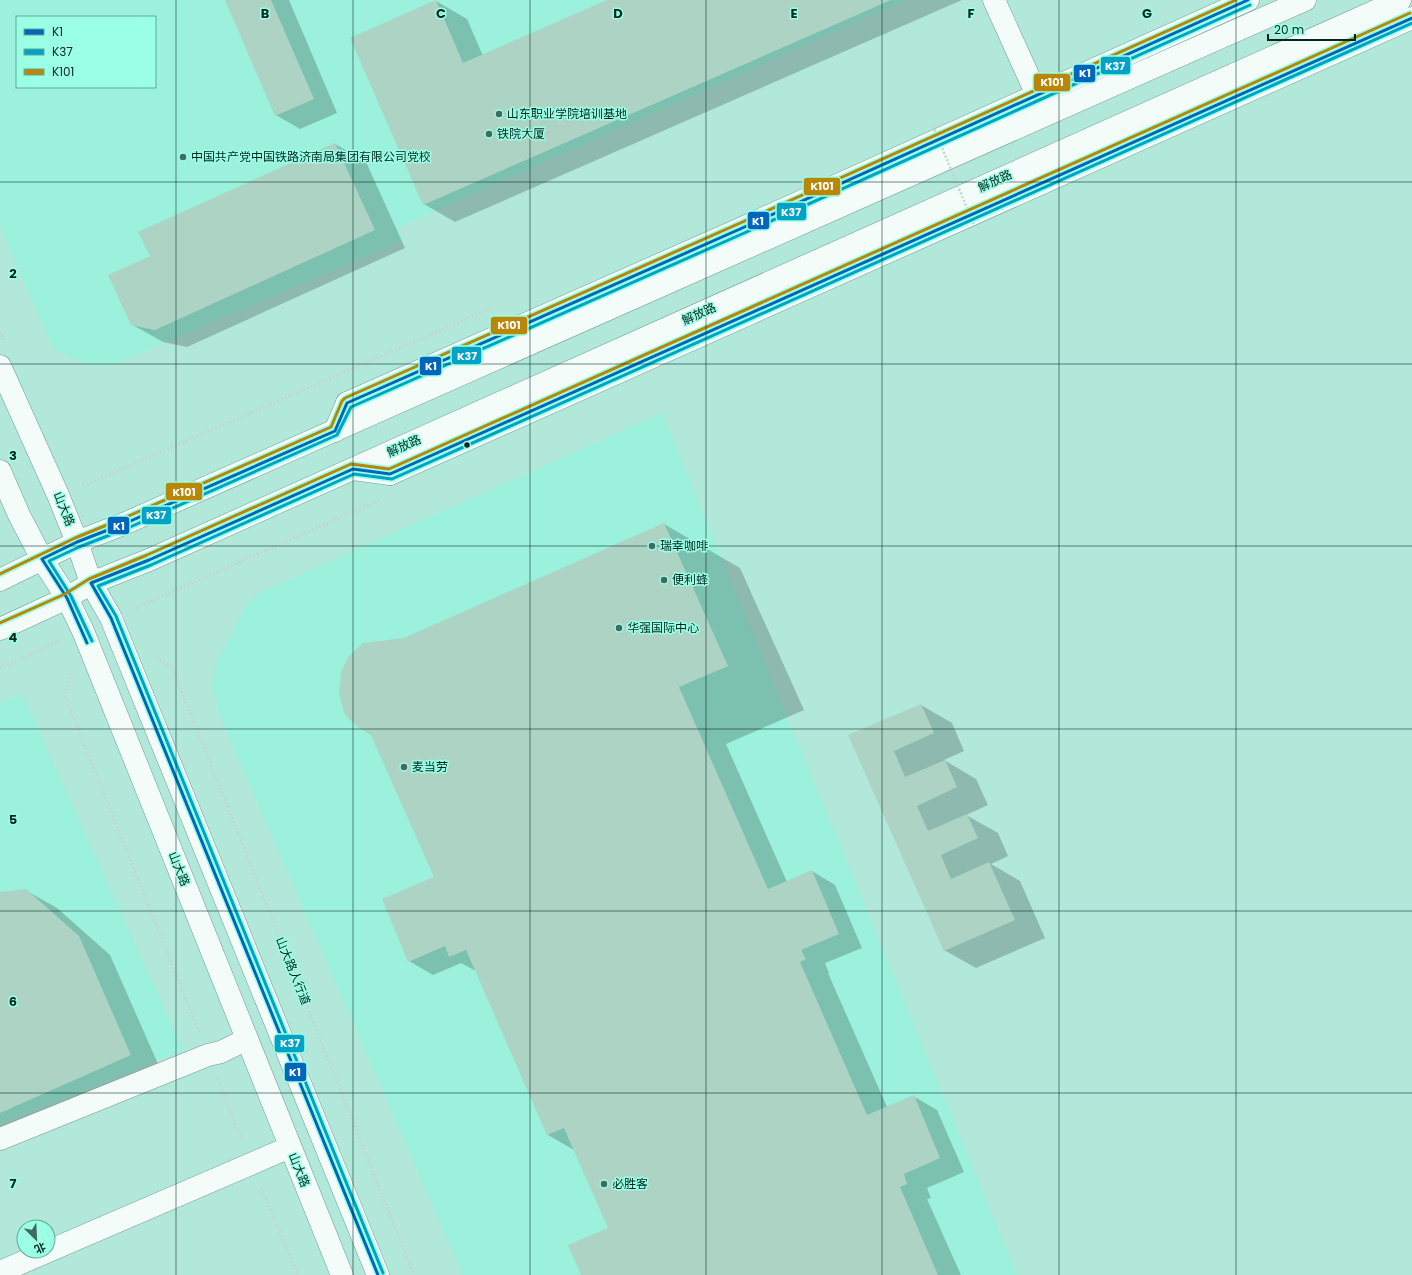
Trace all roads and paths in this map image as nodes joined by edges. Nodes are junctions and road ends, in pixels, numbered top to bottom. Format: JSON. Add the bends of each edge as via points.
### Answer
{"nodes":[{"id":1,"x":994,"y":0,"type":"edge"},
{"id":2,"x":1248,"y":0,"type":"edge"},
{"id":3,"x":1305,"y":0,"type":"edge"},
{"id":4,"x":1400,"y":0,"type":"edge"},
{"id":5,"x":1412,"y":18,"type":"edge"},
{"id":6,"x":1037,"y":95,"type":"junction"},
{"id":7,"x":933,"y":126,"type":"dead end"},
{"id":8,"x":974,"y":225,"type":"dead end"},
{"id":9,"x":0,"y":366,"type":"edge"},
{"id":10,"x":334,"y":431,"type":"junction"},
{"id":11,"x":353,"y":469,"type":"junction"},
{"id":12,"x":0,"y":471,"type":"edge"},
{"id":13,"x":77,"y":542,"type":"junction"},
{"id":14,"x":42,"y":559,"type":"junction"},
{"id":15,"x":0,"y":580,"type":"edge"},
{"id":16,"x":91,"y":583,"type":"junction"},
{"id":17,"x":67,"y":598,"type":"junction"},
{"id":18,"x":0,"y":629,"type":"edge"},
{"id":19,"x":172,"y":668,"type":"dead end"},
{"id":20,"x":65,"y":696,"type":"dead end"},
{"id":21,"x":247,"y":1039,"type":"junction"},
{"id":22,"x":208,"y":1054,"type":"junction"},
{"id":23,"x":0,"y":1140,"type":"edge"},
{"id":24,"x":290,"y":1147,"type":"junction"},
{"id":25,"x":252,"y":1164,"type":"junction"},
{"id":26,"x":0,"y":1272,"type":"edge"},
{"id":27,"x":298,"y":1275,"type":"edge"},
{"id":28,"x":342,"y":1275,"type":"edge"},
{"id":29,"x":378,"y":1275,"type":"edge"},
{"id":30,"x":414,"y":1275,"type":"edge"}],
"edges":[{"from":1,"to":6,"type":"main road"},
{"from":2,"to":6,"type":"main road"},
{"from":3,"to":10,"type":"main road"},
{"from":4,"to":11,"type":"main road","name":"解放路"},
{"from":5,"to":11,"type":"main road","via":[[390,474]]},
{"from":6,"to":10,"type":"main road","via":[[347,403]]},
{"from":7,"to":8,"type":"path","bridge":true},
{"from":9,"to":13,"type":"main road","name":"山大路"},
{"from":10,"to":13,"type":"main road","via":[[134,520]]},
{"from":11,"to":16,"type":"main road","name":"解放路","via":[[149,560]]},
{"from":12,"to":14,"type":"main road","name":"山大路"},
{"from":13,"to":14,"type":"main road"},
{"from":13,"to":16,"type":"main road","name":"山大路"},
{"from":14,"to":15,"type":"main road"},
{"from":14,"to":17,"type":"main road","name":"山大路"},
{"from":16,"to":17,"type":"main road","name":"解放路"},
{"from":16,"to":29,"type":"main road","name":"山大路","via":[[111,618]]},
{"from":17,"to":18,"type":"main road","name":"解放路"},
{"from":17,"to":21,"type":"main road","name":"山大路","via":[[83,631]]},
{"from":19,"to":30,"type":"path","name":"山大路人行道"},
{"from":20,"to":22,"type":"path"},
{"from":21,"to":22,"type":"main road","via":[[221,1052]]},
{"from":21,"to":24,"type":"main road","name":"山大路"},
{"from":22,"to":23,"type":"main road"},
{"from":22,"to":25,"type":"path"},
{"from":24,"to":25,"type":"main road"},
{"from":24,"to":28,"type":"main road","name":"山大路"},
{"from":25,"to":26,"type":"main road"},
{"from":25,"to":27,"type":"path"}]}
